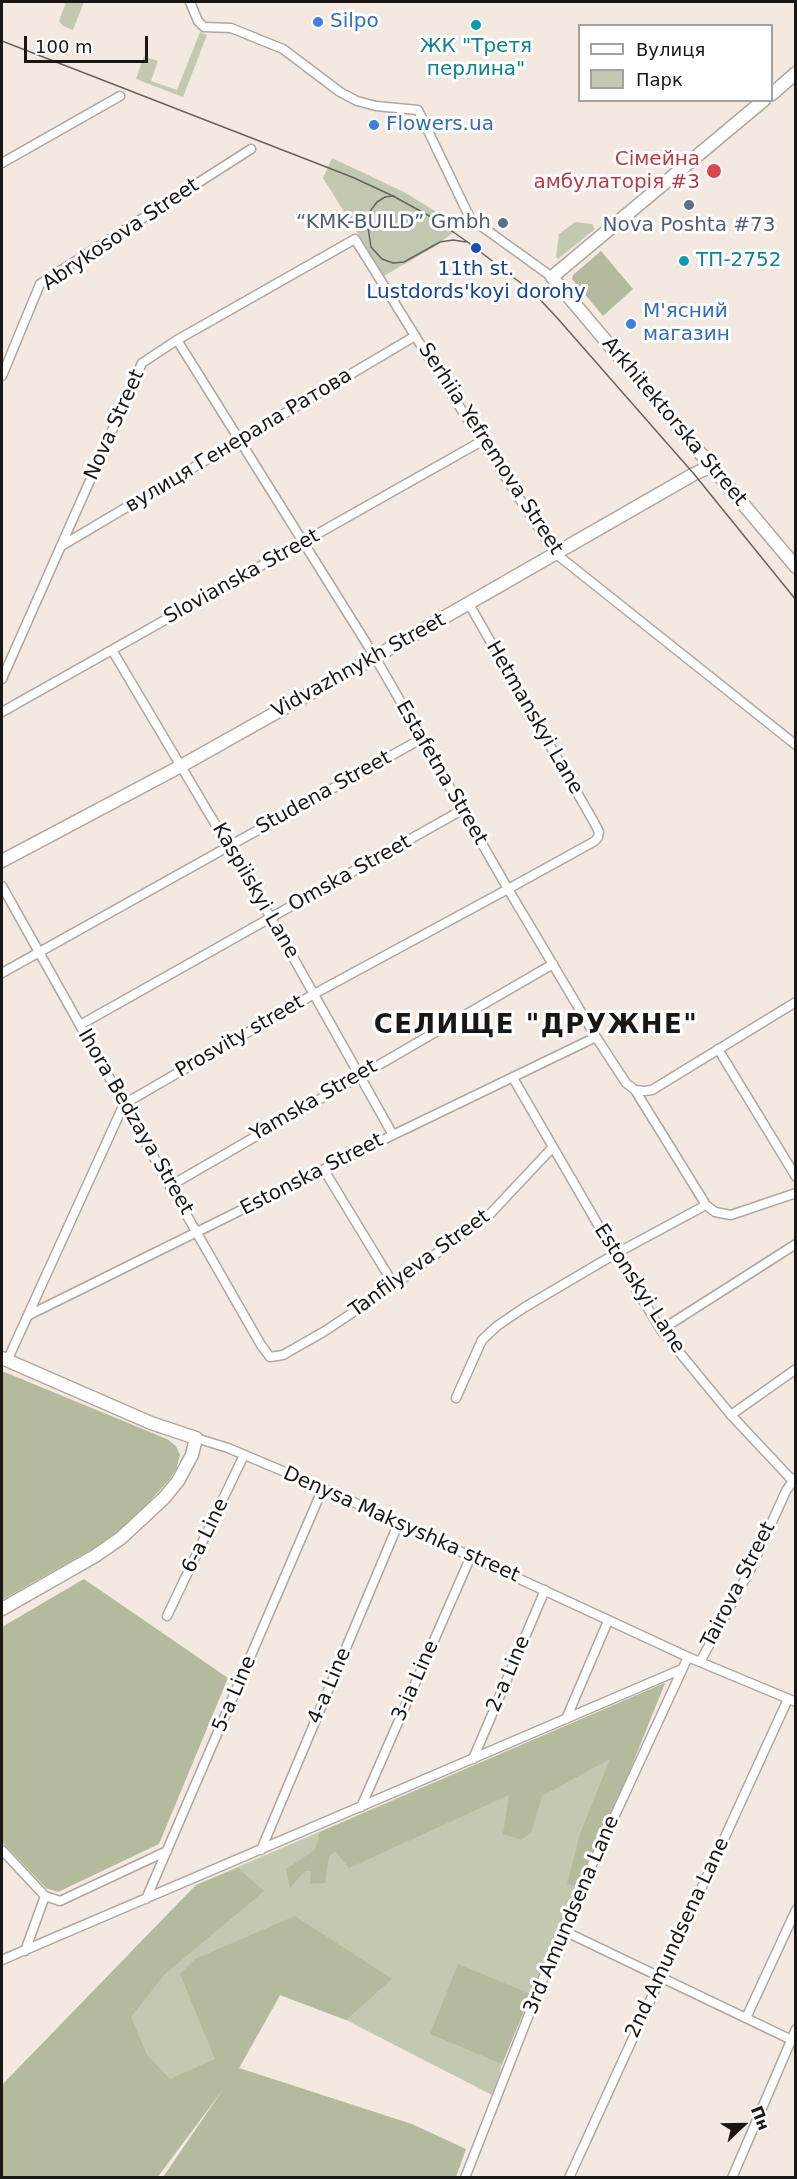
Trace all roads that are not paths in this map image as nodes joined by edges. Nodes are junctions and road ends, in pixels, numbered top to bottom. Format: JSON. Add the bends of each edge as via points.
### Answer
{"nodes":[{"id":1,"x":190,"y":2,"type":"edge"},
{"id":2,"x":795,"y":73,"type":"edge"},
{"id":3,"x":773,"y":92,"type":"edge"},
{"id":4,"x":120,"y":96,"type":"dead end"},
{"id":5,"x":762,"y":102,"type":"edge"},
{"id":6,"x":252,"y":149,"type":"dead end"},
{"id":7,"x":2,"y":163,"type":"edge"},
{"id":8,"x":355,"y":239,"type":"joint"},
{"id":9,"x":552,"y":277,"type":"junction"},
{"id":10,"x":416,"y":336,"type":"junction"},
{"id":11,"x":177,"y":340,"type":"junction"},
{"id":12,"x":2,"y":376,"type":"edge"},
{"id":13,"x":239,"y":441,"type":"junction"},
{"id":14,"x":482,"y":441,"type":"junction"},
{"id":15,"x":712,"y":466,"type":"junction"},
{"id":16,"x":303,"y":542,"type":"junction"},
{"id":17,"x":62,"y":545,"type":"junction"},
{"id":18,"x":555,"y":553,"type":"junction"},
{"id":19,"x":795,"y":567,"type":"edge"},
{"id":20,"x":469,"y":604,"type":"junction"},
{"id":21,"x":112,"y":650,"type":"junction"},
{"id":22,"x":375,"y":657,"type":"junction"},
{"id":23,"x":2,"y":679,"type":"edge"},
{"id":24,"x":2,"y":712,"type":"edge"},
{"id":25,"x":422,"y":739,"type":"junction"},
{"id":26,"x":795,"y":745,"type":"edge"},
{"id":27,"x":181,"y":765,"type":"junction"},
{"id":28,"x":462,"y":810,"type":"junction"},
{"id":29,"x":599,"y":832,"type":"joint"},
{"id":30,"x":229,"y":846,"type":"junction"},
{"id":31,"x":2,"y":861,"type":"edge"},
{"id":32,"x":2,"y":886,"type":"edge"},
{"id":33,"x":508,"y":889,"type":"junction"},
{"id":34,"x":271,"y":918,"type":"junction"},
{"id":35,"x":37,"y":951,"type":"junction"},
{"id":36,"x":553,"y":964,"type":"junction"},
{"id":37,"x":2,"y":972,"type":"edge"},
{"id":38,"x":314,"y":994,"type":"junction"},
{"id":39,"x":795,"y":1002,"type":"edge"},
{"id":40,"x":80,"y":1025,"type":"junction"},
{"id":41,"x":596,"y":1037,"type":"junction"},
{"id":42,"x":718,"y":1049,"type":"junction"},
{"id":43,"x":360,"y":1074,"type":"junction"},
{"id":44,"x":513,"y":1078,"type":"junction"},
{"id":45,"x":635,"y":1090,"type":"junction"},
{"id":46,"x":124,"y":1104,"type":"junction"},
{"id":47,"x":393,"y":1135,"type":"junction"},
{"id":48,"x":553,"y":1148,"type":"junction"},
{"id":49,"x":324,"y":1170,"type":"junction"},
{"id":50,"x":795,"y":1177,"type":"edge"},
{"id":51,"x":170,"y":1186,"type":"junction"},
{"id":52,"x":795,"y":1193,"type":"edge"},
{"id":53,"x":706,"y":1205,"type":"junction"},
{"id":54,"x":197,"y":1232,"type":"junction"},
{"id":55,"x":795,"y":1244,"type":"edge"},
{"id":56,"x":615,"y":1254,"type":"junction"},
{"id":57,"x":394,"y":1285,"type":"junction"},
{"id":58,"x":29,"y":1315,"type":"junction"},
{"id":59,"x":662,"y":1330,"type":"junction"},
{"id":60,"x":270,"y":1357,"type":"joint"},
{"id":61,"x":4,"y":1360,"type":"edge"},
{"id":62,"x":795,"y":1369,"type":"edge"},
{"id":63,"x":456,"y":1398,"type":"dead end"},
{"id":64,"x":731,"y":1414,"type":"junction"},
{"id":65,"x":196,"y":1438,"type":"junction"},
{"id":66,"x":244,"y":1455,"type":"junction"},
{"id":67,"x":794,"y":1479,"type":"edge"},
{"id":68,"x":323,"y":1488,"type":"junction"},
{"id":69,"x":399,"y":1522,"type":"junction"},
{"id":70,"x":471,"y":1556,"type":"junction"},
{"id":71,"x":545,"y":1590,"type":"junction"},
{"id":72,"x":2,"y":1609,"type":"edge"},
{"id":73,"x":167,"y":1616,"type":"dead end"},
{"id":74,"x":608,"y":1620,"type":"junction"},
{"id":75,"x":688,"y":1657,"type":"junction"},
{"id":76,"x":700,"y":1662,"type":"junction"},
{"id":77,"x":682,"y":1669,"type":"junction"},
{"id":78,"x":792,"y":1700,"type":"edge"},
{"id":79,"x":566,"y":1719,"type":"junction"},
{"id":80,"x":473,"y":1759,"type":"junction"},
{"id":81,"x":361,"y":1807,"type":"junction"},
{"id":82,"x":2,"y":1850,"type":"edge"},
{"id":83,"x":261,"y":1850,"type":"junction"},
{"id":84,"x":167,"y":1851,"type":"junction"},
{"id":85,"x":45,"y":1896,"type":"junction"},
{"id":86,"x":146,"y":1899,"type":"junction"},
{"id":87,"x":795,"y":1910,"type":"edge"},
{"id":88,"x":562,"y":1930,"type":"junction"},
{"id":89,"x":25,"y":1951,"type":"junction"},
{"id":90,"x":2,"y":1960,"type":"edge"},
{"id":91,"x":659,"y":1976,"type":"junction"},
{"id":92,"x":746,"y":2018,"type":"junction"},
{"id":93,"x":795,"y":2029,"type":"edge"},
{"id":94,"x":793,"y":2041,"type":"edge"},
{"id":95,"x":465,"y":2178,"type":"edge"},
{"id":96,"x":569,"y":2178,"type":"edge"},
{"id":97,"x":732,"y":2178,"type":"edge"}],
"edges":[{"from":1,"to":9,"type":"street","via":[[202,25],[231,28],[283,49],[357,101],[418,110],[470,218]]},
{"from":2,"to":3,"type":"street"},
{"from":4,"to":7,"type":"street"},
{"from":5,"to":9,"type":"street"},
{"from":6,"to":12,"type":"street","name":"Abrykosova Street","via":[[40,284]]},
{"from":8,"to":10,"type":"street","name":"Serhiia Yefremova Street"},
{"from":8,"to":11,"type":"street","name":"Nova Street"},
{"from":9,"to":15,"type":"street","name":"Arkhitektorska Street"},
{"from":10,"to":13,"type":"street","name":"вулиця Генерала Ратова"},
{"from":10,"to":14,"type":"street","name":"Serhiia Yefremova Street"},
{"from":11,"to":13,"type":"street","name":"Estafetna Street"},
{"from":11,"to":17,"type":"street","name":"Nova Street","via":[[142,363]]},
{"from":13,"to":16,"type":"street","name":"Estafetna Street"},
{"from":13,"to":17,"type":"street","name":"вулиця Генерала Ратова"},
{"from":14,"to":16,"type":"street","name":"Slovianska Street"},
{"from":14,"to":18,"type":"street","name":"Serhiia Yefremova Street"},
{"from":15,"to":18,"type":"street","name":"Vidvazhnykh Street"},
{"from":15,"to":19,"type":"street","name":"Arkhitektorska Street"},
{"from":16,"to":21,"type":"street","name":"Slovianska Street"},
{"from":16,"to":22,"type":"street","name":"Estafetna Street"},
{"from":17,"to":23,"type":"street","name":"Nova Street"},
{"from":18,"to":20,"type":"street","name":"Vidvazhnykh Street"},
{"from":18,"to":26,"type":"street","name":"Serhiia Yefremova Street"},
{"from":20,"to":22,"type":"street","name":"Vidvazhnykh Street"},
{"from":20,"to":29,"type":"street","name":"Hetmanskyi Lane"},
{"from":21,"to":24,"type":"street","name":"Slovianska Street"},
{"from":21,"to":27,"type":"street","name":"Kaspiiskyi Lane"},
{"from":22,"to":25,"type":"street","name":"Estafetna Street"},
{"from":22,"to":27,"type":"street","name":"Vidvazhnykh Street"},
{"from":25,"to":28,"type":"street","name":"Estafetna Street"},
{"from":25,"to":30,"type":"street","name":"Studena Street"},
{"from":27,"to":30,"type":"street","name":"Kaspiiskyi Lane"},
{"from":27,"to":31,"type":"street","name":"Vidvazhnykh Street"},
{"from":28,"to":33,"type":"street","name":"Estafetna Street"},
{"from":28,"to":34,"type":"street","name":"Omska Street"},
{"from":29,"to":33,"type":"street","name":"Prosvity street","via":[[595,841]]},
{"from":30,"to":34,"type":"street","name":"Kaspiiskyi Lane"},
{"from":30,"to":35,"type":"street","name":"Studena Street"},
{"from":32,"to":35,"type":"street","name":"Ihora Bedzaya Street"},
{"from":33,"to":36,"type":"street","name":"Estafetna Street"},
{"from":33,"to":38,"type":"street","name":"Prosvity street"},
{"from":34,"to":38,"type":"street","name":"Kaspiiskyi Lane"},
{"from":34,"to":40,"type":"street","name":"Omska Street"},
{"from":35,"to":37,"type":"street","name":"Studena Street"},
{"from":35,"to":40,"type":"street","name":"Ihora Bedzaya Street"},
{"from":36,"to":41,"type":"street","name":"Estafetna Street"},
{"from":36,"to":43,"type":"street","name":"Yamska Street"},
{"from":38,"to":43,"type":"street","name":"Kaspiiskyi Lane"},
{"from":38,"to":46,"type":"street","name":"Prosvity street"},
{"from":39,"to":42,"type":"street"},
{"from":40,"to":46,"type":"street","name":"Ihora Bedzaya Street"},
{"from":41,"to":44,"type":"street","name":"Estonska Street"},
{"from":41,"to":45,"type":"street","name":"Estafetna Street","via":[[626,1083]]},
{"from":42,"to":45,"type":"street","via":[[651,1090]]},
{"from":42,"to":50,"type":"street"},
{"from":43,"to":47,"type":"street","name":"Kaspiiskyi Lane"},
{"from":43,"to":51,"type":"street","name":"Yamska Street"},
{"from":44,"to":47,"type":"street","name":"Estonska Street"},
{"from":44,"to":48,"type":"street","name":"Estonskyi Lane"},
{"from":45,"to":53,"type":"street","name":"Estafetna Street"},
{"from":46,"to":51,"type":"street","name":"Ihora Bedzaya Street"},
{"from":46,"to":58,"type":"street"},
{"from":47,"to":49,"type":"street","name":"Estonska Street"},
{"from":48,"to":56,"type":"street","name":"Estonskyi Lane"},
{"from":48,"to":57,"type":"street","name":"Tanfilyeva Street","via":[[491,1213]]},
{"from":49,"to":54,"type":"street","name":"Estonska Street"},
{"from":49,"to":57,"type":"street"},
{"from":51,"to":54,"type":"street","name":"Ihora Bedzaya Street"},
{"from":52,"to":53,"type":"street","via":[[732,1215],[715,1212]]},
{"from":53,"to":56,"type":"street"},
{"from":54,"to":58,"type":"street","name":"Estonska Street"},
{"from":54,"to":60,"type":"street","name":"Ihora Bedzaya Street"},
{"from":55,"to":59,"type":"street"},
{"from":56,"to":59,"type":"street","name":"Estonskyi Lane"},
{"from":56,"to":63,"type":"street","via":[[488,1333]]},
{"from":57,"to":60,"type":"street","name":"Tanfilyeva Street","via":[[325,1331],[283,1355]]},
{"from":58,"to":61,"type":"street"},
{"from":59,"to":64,"type":"street","name":"Estonskyi Lane"},
{"from":61,"to":65,"type":"street","name":"Denysa Maksyshka street","via":[[151,1424]]},
{"from":62,"to":64,"type":"street"},
{"from":64,"to":67,"type":"street","name":"Estonskyi Lane"},
{"from":65,"to":66,"type":"street","name":"Denysa Maksyshka street"},
{"from":65,"to":72,"type":"street","via":[[192,1455],[178,1480],[121,1538]]},
{"from":66,"to":68,"type":"street","name":"Denysa Maksyshka street"},
{"from":66,"to":73,"type":"street","name":"6-a Line"},
{"from":67,"to":76,"type":"street","name":"Tairova Street"},
{"from":68,"to":69,"type":"street","name":"Denysa Maksyshka street"},
{"from":68,"to":84,"type":"street","name":"5-a Line"},
{"from":69,"to":70,"type":"street","name":"Denysa Maksyshka street"},
{"from":69,"to":83,"type":"street","name":"4-a Line"},
{"from":70,"to":71,"type":"street","name":"Denysa Maksyshka street"},
{"from":70,"to":81,"type":"street","name":"3-ia Line"},
{"from":71,"to":74,"type":"street","name":"Denysa Maksyshka street"},
{"from":71,"to":80,"type":"street","name":"2-a Line"},
{"from":74,"to":75,"type":"street","name":"Denysa Maksyshka street"},
{"from":74,"to":79,"type":"street"},
{"from":75,"to":76,"type":"street","name":"Denysa Maksyshka street"},
{"from":75,"to":77,"type":"street","name":"3rd Amundsena Lane"},
{"from":76,"to":78,"type":"street","name":"Denysa Maksyshka street"},
{"from":77,"to":79,"type":"street"},
{"from":77,"to":88,"type":"street","name":"3rd Amundsena Lane"},
{"from":78,"to":91,"type":"street","name":"2nd Amundsena Lane"},
{"from":79,"to":80,"type":"street"},
{"from":80,"to":81,"type":"street"},
{"from":81,"to":83,"type":"street"},
{"from":82,"to":85,"type":"street"},
{"from":83,"to":86,"type":"street"},
{"from":84,"to":85,"type":"street","via":[[60,1900]]},
{"from":84,"to":86,"type":"street","name":"5-a Line"},
{"from":85,"to":89,"type":"street"},
{"from":86,"to":89,"type":"street"},
{"from":87,"to":92,"type":"street"},
{"from":88,"to":91,"type":"street"},
{"from":88,"to":95,"type":"street","name":"3rd Amundsena Lane"},
{"from":89,"to":90,"type":"street"},
{"from":91,"to":92,"type":"street"},
{"from":91,"to":96,"type":"street","name":"2nd Amundsena Lane"},
{"from":92,"to":94,"type":"street"},
{"from":93,"to":94,"type":"street"},
{"from":94,"to":97,"type":"street"}]}
